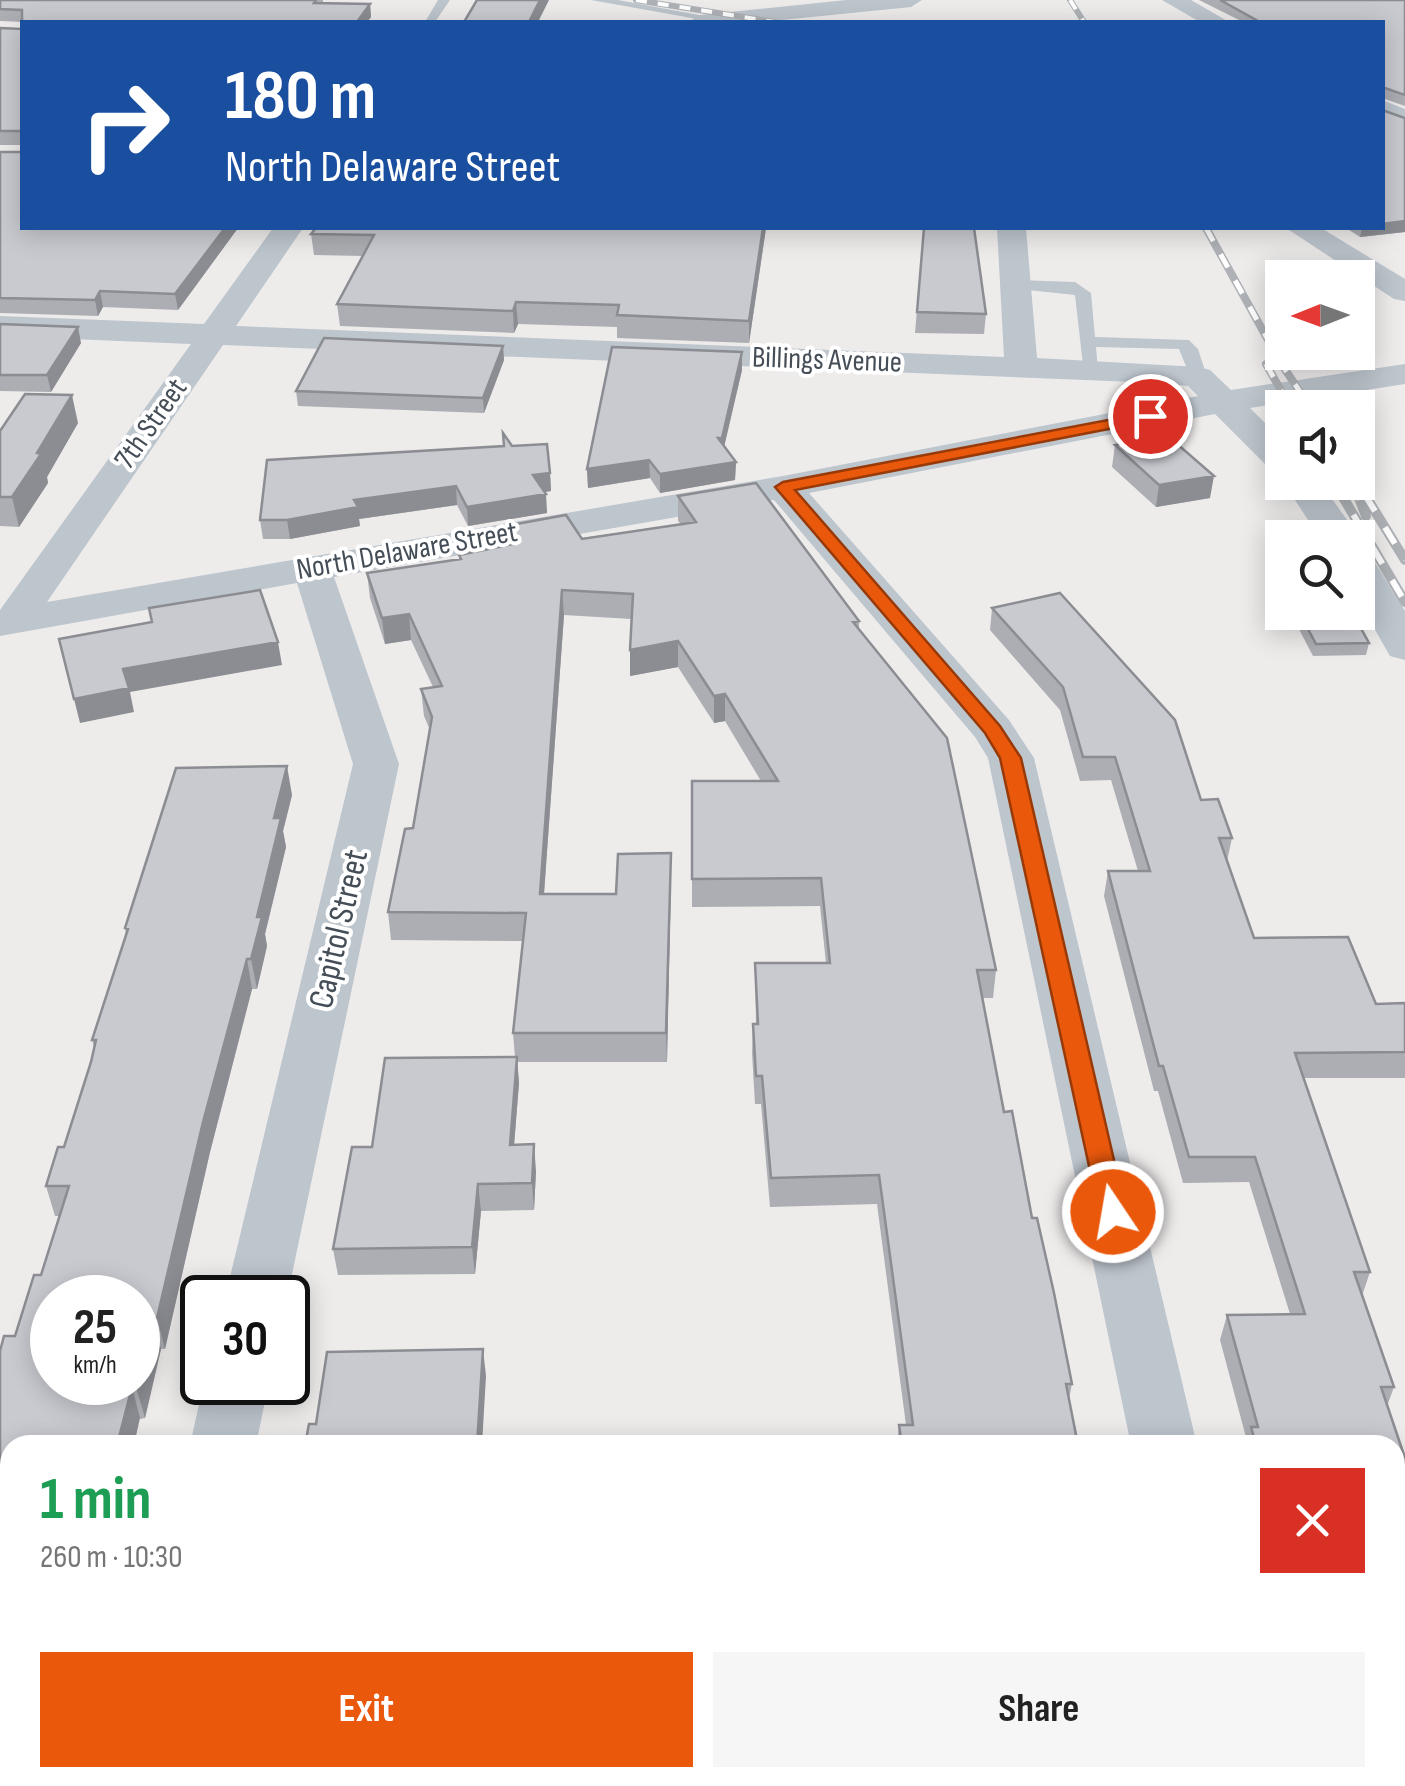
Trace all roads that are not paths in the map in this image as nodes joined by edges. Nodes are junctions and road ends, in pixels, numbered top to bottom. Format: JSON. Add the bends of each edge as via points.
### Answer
{"nodes":[{"id":1,"x":598,"y":0,"type":"edge"},
{"id":2,"x":911,"y":0,"type":"edge"},
{"id":3,"x":1173,"y":0,"type":"edge"},
{"id":4,"x":705,"y":20,"type":"edge"},
{"id":5,"x":720,"y":20,"type":"edge"},
{"id":6,"x":1213,"y":20,"type":"edge"},
{"id":7,"x":287,"y":230,"type":"edge"},
{"id":8,"x":1012,"y":230,"type":"edge"},
{"id":9,"x":1304,"y":230,"type":"edge"},
{"id":10,"x":1016,"y":285,"type":"junction"},
{"id":11,"x":1405,"y":292,"type":"edge"},
{"id":12,"x":0,"y":326,"type":"edge"},
{"id":13,"x":213,"y":335,"type":"junction"},
{"id":14,"x":1089,"y":356,"type":"junction"},
{"id":15,"x":1021,"y":368,"type":"junction"},
{"id":16,"x":1405,"y":374,"type":"edge"},
{"id":17,"x":1210,"y":390,"type":"junction"},
{"id":18,"x":1265,"y":443,"type":"edge"},
{"id":19,"x":783,"y":487,"type":"junction"},
{"id":20,"x":308,"y":567,"type":"junction"},
{"id":21,"x":0,"y":580,"type":"edge"},
{"id":22,"x":40,"y":582,"type":"junction"},
{"id":23,"x":1375,"y":595,"type":"edge"},
{"id":24,"x":7,"y":621,"type":"edge"},
{"id":25,"x":1405,"y":647,"type":"edge"},
{"id":26,"x":261,"y":1275,"type":"edge"},
{"id":27,"x":232,"y":1405,"type":"edge"},
{"id":28,"x":225,"y":1435,"type":"edge"},
{"id":29,"x":1162,"y":1435,"type":"edge"}],
"edges":[{"from":1,"to":4,"type":"lane"},
{"from":2,"to":5,"type":"street"},
{"from":3,"to":6,"type":"street"},
{"from":7,"to":13,"type":"street","name":"7th Street"},
{"from":8,"to":10,"type":"street"},
{"from":9,"to":11,"type":"street"},
{"from":10,"to":14,"type":"lane","via":[[1083,292]]},
{"from":10,"to":15,"type":"street"},
{"from":12,"to":13,"type":"street","name":"Billings Avenue"},
{"from":13,"to":15,"type":"street","name":"Billings Avenue"},
{"from":13,"to":22,"type":"street","name":"7th Street"},
{"from":14,"to":15,"type":"street","name":"Billings Avenue"},
{"from":14,"to":17,"type":"street","name":"Billings Avenue"},
{"from":16,"to":17,"type":"street","name":"North Delaware Street"},
{"from":17,"to":18,"type":"street"},
{"from":17,"to":19,"type":"street","name":"North Delaware Street"},
{"from":19,"to":20,"type":"street","name":"North Delaware Street"},
{"from":19,"to":29,"type":"street","via":[[1011,758]]},
{"from":20,"to":24,"type":"street","name":"North Delaware Street"},
{"from":20,"to":26,"type":"street","name":"Capitol Street","via":[[376,764]]},
{"from":21,"to":22,"type":"street"},
{"from":22,"to":24,"type":"street","name":"7th Street"},
{"from":23,"to":25,"type":"street"},
{"from":27,"to":28,"type":"street"}]}
